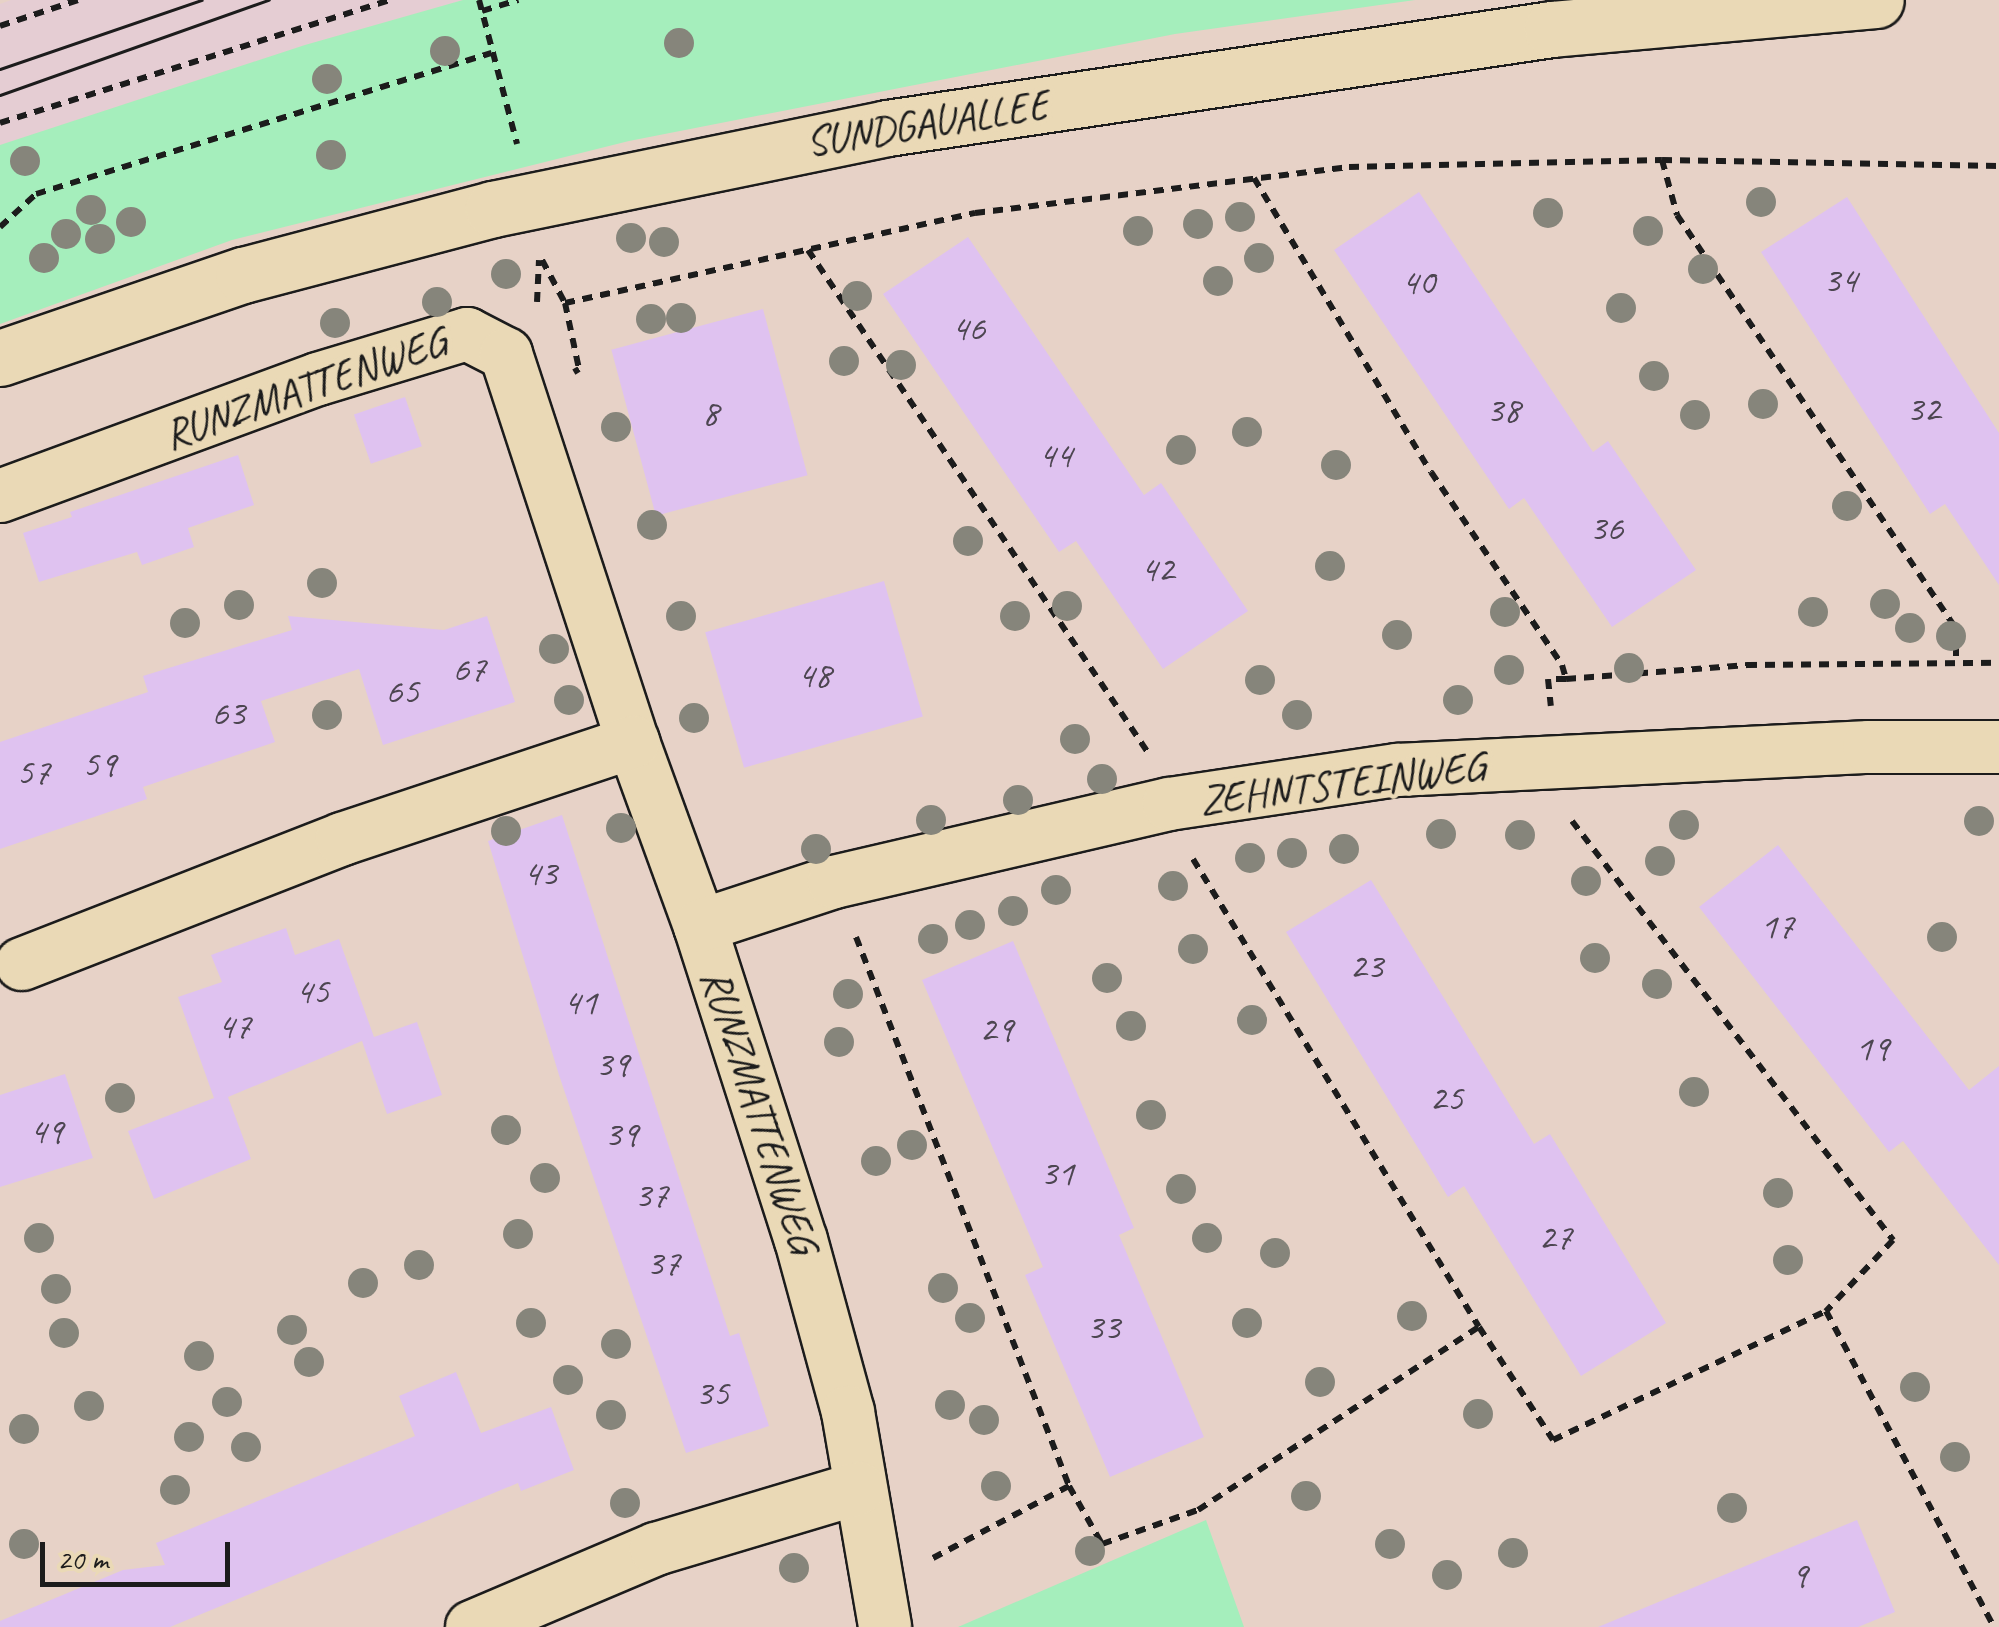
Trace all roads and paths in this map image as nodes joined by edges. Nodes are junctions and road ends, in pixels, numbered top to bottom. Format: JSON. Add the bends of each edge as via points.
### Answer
{"nodes":[{"id":1,"x":78,"y":0,"type":"edge"},
{"id":2,"x":391,"y":0,"type":"edge"},
{"id":3,"x":479,"y":0,"type":"edge"},
{"id":4,"x":518,"y":0,"type":"edge"},
{"id":5,"x":1876,"y":0,"type":"edge"},
{"id":6,"x":482,"y":11,"type":"junction"},
{"id":7,"x":0,"y":26,"type":"edge"},
{"id":8,"x":492,"y":53,"type":"junction"},
{"id":9,"x":0,"y":123,"type":"edge"},
{"id":10,"x":518,"y":148,"type":"dead end"},
{"id":11,"x":1662,"y":160,"type":"junction"},
{"id":12,"x":1999,"y":166,"type":"edge"},
{"id":13,"x":1254,"y":178,"type":"junction"},
{"id":14,"x":0,"y":227,"type":"edge"},
{"id":15,"x":564,"y":303,"type":"dead end"},
{"id":16,"x":0,"y":358,"type":"edge"},
{"id":17,"x":0,"y":496,"type":"edge"},
{"id":18,"x":1956,"y":663,"type":"junction"},
{"id":19,"x":1999,"y":663,"type":"edge"},
{"id":20,"x":1566,"y":679,"type":"junction"},
{"id":21,"x":632,"y":742,"type":"junction"},
{"id":22,"x":1999,"y":748,"type":"edge"},
{"id":23,"x":1559,"y":762,"type":"junction"},
{"id":24,"x":834,"y":882,"type":"junction"},
{"id":25,"x":700,"y":926,"type":"junction"},
{"id":26,"x":22,"y":964,"type":"dead end"},
{"id":27,"x":1826,"y":1311,"type":"junction"},
{"id":28,"x":1069,"y":1486,"type":"junction"},
{"id":29,"x":859,"y":1488,"type":"junction"},
{"id":30,"x":874,"y":1574,"type":"junction"},
{"id":31,"x":472,"y":1627,"type":"edge"},
{"id":32,"x":885,"y":1627,"type":"edge"},
{"id":33,"x":1994,"y":1627,"type":"edge"}],
"edges":[{"from":1,"to":7,"type":"path"},
{"from":2,"to":9,"type":"path"},
{"from":3,"to":6,"type":"path"},
{"from":4,"to":6,"type":"path"},
{"from":5,"to":16,"type":"street","name":"SUNDGAUALLEE","via":[[1552,29],[887,128],[454,219],[243,275]]},
{"from":6,"to":8,"type":"path"},
{"from":8,"to":10,"type":"path"},
{"from":8,"to":14,"type":"path","via":[[36,194]]},
{"from":11,"to":12,"type":"path"},
{"from":11,"to":13,"type":"path","via":[[1349,167]]},
{"from":11,"to":18,"type":"path","via":[[1678,215],[1956,628]]},
{"from":13,"to":15,"type":"path","via":[[975,212]]},
{"from":13,"to":20,"type":"path","via":[[1430,472]]},
{"from":17,"to":21,"type":"street","name":"RUNZMATTENWEG","via":[[318,379],[467,334],[506,354]]},
{"from":18,"to":19,"type":"path"},
{"from":18,"to":20,"type":"path","via":[[1747,666]]},
{"from":20,"to":23,"type":"path","via":[[1548,679]]},
{"from":21,"to":25,"type":"street","name":"RUNZMATTENWEG"},
{"from":21,"to":26,"type":"street","via":[[342,839]]},
{"from":22,"to":23,"type":"street","name":"ZEHNTSTEINWEG","via":[[1869,747]]},
{"from":23,"to":24,"type":"street","name":"ZEHNTSTEINWEG","via":[[1398,770],[1170,804]]},
{"from":23,"to":27,"type":"path","via":[[1567,814],[1894,1240]]},
{"from":24,"to":25,"type":"street","name":"ZEHNTSTEINWEG"},
{"from":24,"to":28,"type":"path"},
{"from":25,"to":29,"type":"street","name":"RUNZMATTENWEG","via":[[801,1240],[848,1412]]},
{"from":27,"to":28,"type":"path","via":[[1552,1440],[1479,1327],[1198,1510],[1102,1544]]},
{"from":27,"to":33,"type":"path"},
{"from":28,"to":30,"type":"path","via":[[932,1559]]},
{"from":29,"to":30,"type":"street","name":"RUNZMATTENWEG"},
{"from":29,"to":31,"type":"street","via":[[656,1549]]},
{"from":30,"to":32,"type":"street","name":"RUNZMATTENWEG"}]}
